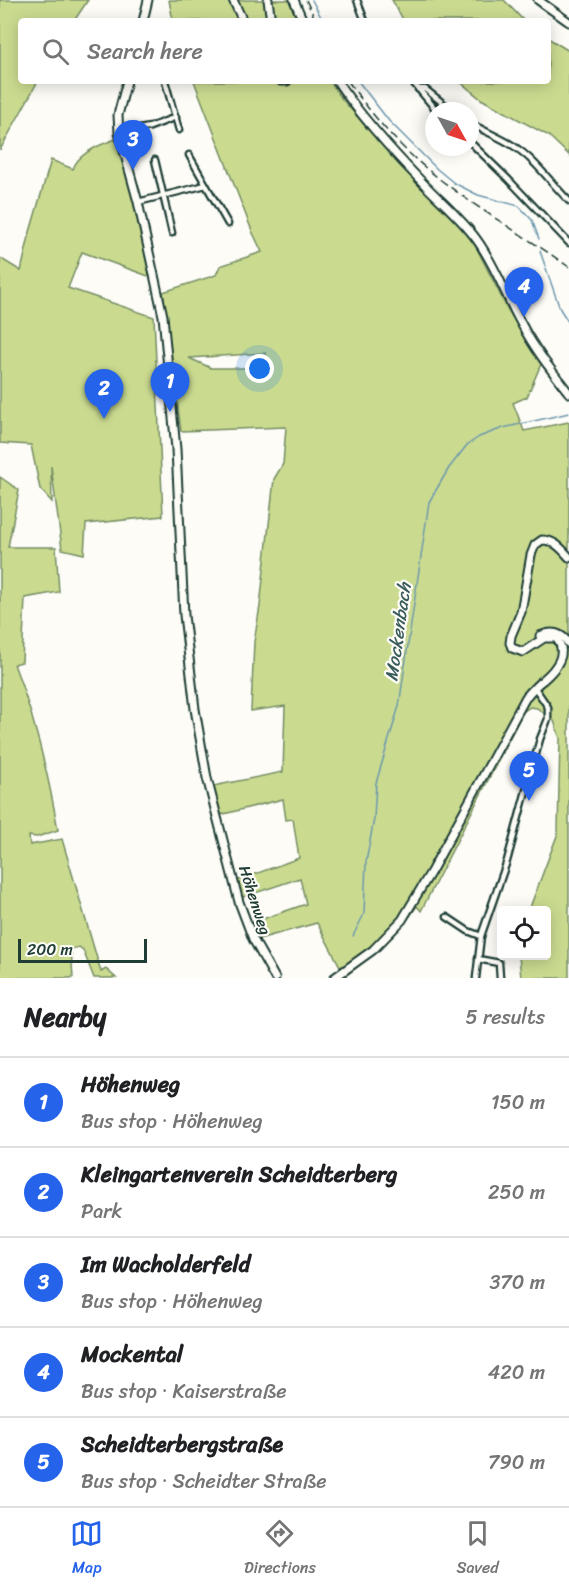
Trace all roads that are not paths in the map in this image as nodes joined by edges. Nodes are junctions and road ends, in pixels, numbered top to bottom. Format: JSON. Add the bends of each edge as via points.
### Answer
{"nodes":[{"id":1,"x":148,"y":0,"type":"edge"},
{"id":2,"x":233,"y":0,"type":"edge"},
{"id":3,"x":267,"y":0,"type":"edge"},
{"id":4,"x":294,"y":0,"type":"edge"},
{"id":5,"x":357,"y":0,"type":"edge"},
{"id":6,"x":538,"y":0,"type":"edge"},
{"id":7,"x":144,"y":18,"type":"edge"},
{"id":8,"x":242,"y":18,"type":"edge"},
{"id":9,"x":270,"y":18,"type":"edge"},
{"id":10,"x":302,"y":18,"type":"edge"},
{"id":11,"x":364,"y":18,"type":"edge"},
{"id":12,"x":569,"y":22,"type":"edge"},
{"id":13,"x":126,"y":84,"type":"edge"},
{"id":14,"x":166,"y":84,"type":"edge"},
{"id":15,"x":339,"y":84,"type":"edge"},
{"id":16,"x":414,"y":84,"type":"edge"},
{"id":17,"x":418,"y":89,"type":"junction"},
{"id":18,"x":429,"y":102,"type":"edge"},
{"id":19,"x":442,"y":102,"type":"edge"},
{"id":20,"x":176,"y":117,"type":"junction"},
{"id":21,"x":479,"y":128,"type":"edge"},
{"id":22,"x":179,"y":130,"type":"dead end"},
{"id":23,"x":119,"y":134,"type":"junction"},
{"id":24,"x":479,"y":151,"type":"edge"},
{"id":25,"x":189,"y":155,"type":"dead end"},
{"id":26,"x":155,"y":160,"type":"dead end"},
{"id":27,"x":206,"y":185,"type":"junction"},
{"id":28,"x":163,"y":195,"type":"junction"},
{"id":29,"x":569,"y":201,"type":"edge"},
{"id":30,"x":138,"y":202,"type":"junction"},
{"id":31,"x":228,"y":224,"type":"dead end"},
{"id":32,"x":172,"y":233,"type":"dead end"},
{"id":33,"x":569,"y":243,"type":"edge"},
{"id":34,"x":569,"y":393,"type":"edge"},
{"id":35,"x":569,"y":557,"type":"edge"},
{"id":36,"x":569,"y":644,"type":"edge"},
{"id":37,"x":523,"y":652,"type":"junction"},
{"id":38,"x":565,"y":668,"type":"dead end"},
{"id":39,"x":534,"y":687,"type":"junction"},
{"id":40,"x":447,"y":917,"type":"dead end"},
{"id":41,"x":481,"y":936,"type":"junction"},
{"id":42,"x":478,"y":959,"type":"junction"},
{"id":43,"x":337,"y":976,"type":"edge"},
{"id":44,"x":275,"y":978,"type":"edge"},
{"id":45,"x":476,"y":978,"type":"edge"},
{"id":46,"x":500,"y":978,"type":"edge"}],
"edges":[{"from":1,"to":7,"type":"street"},
{"from":2,"to":8,"type":"street"},
{"from":3,"to":9,"type":"street"},
{"from":4,"to":10,"type":"street"},
{"from":5,"to":11,"type":"street"},
{"from":6,"to":12,"type":"street"},
{"from":13,"to":23,"type":"street","name":"Höhenweg","via":[[118,115]]},
{"from":14,"to":20,"type":"street"},
{"from":15,"to":34,"type":"street","via":[[396,155],[477,240],[522,326]]},
{"from":16,"to":17,"type":"street"},
{"from":17,"to":18,"type":"street"},
{"from":17,"to":19,"type":"street","via":[[425,89]]},
{"from":20,"to":22,"type":"street"},
{"from":20,"to":23,"type":"street"},
{"from":21,"to":29,"type":"street","via":[[534,161]]},
{"from":23,"to":30,"type":"street","name":"Höhenweg"},
{"from":24,"to":33,"type":"street"},
{"from":25,"to":27,"type":"street"},
{"from":26,"to":28,"type":"street"},
{"from":27,"to":28,"type":"street"},
{"from":27,"to":31,"type":"street"},
{"from":28,"to":30,"type":"street"},
{"from":28,"to":32,"type":"street"},
{"from":30,"to":44,"type":"street","name":"Höhenweg","via":[[162,316],[170,379],[184,615],[201,749],[246,923]]},
{"from":35,"to":37,"type":"street","via":[[546,540],[533,549],[520,616],[510,640],[512,648]]},
{"from":36,"to":37,"type":"street","via":[[557,633],[548,632]]},
{"from":37,"to":39,"type":"street","via":[[548,637],[560,640],[566,650],[562,665]]},
{"from":38,"to":39,"type":"street"},
{"from":39,"to":41,"type":"street","via":[[548,707],[548,719]]},
{"from":39,"to":43,"type":"street","via":[[402,920],[373,950]]},
{"from":40,"to":41,"type":"street"},
{"from":41,"to":42,"type":"street"},
{"from":42,"to":45,"type":"street"},
{"from":42,"to":46,"type":"street","via":[[499,963]]}]}
